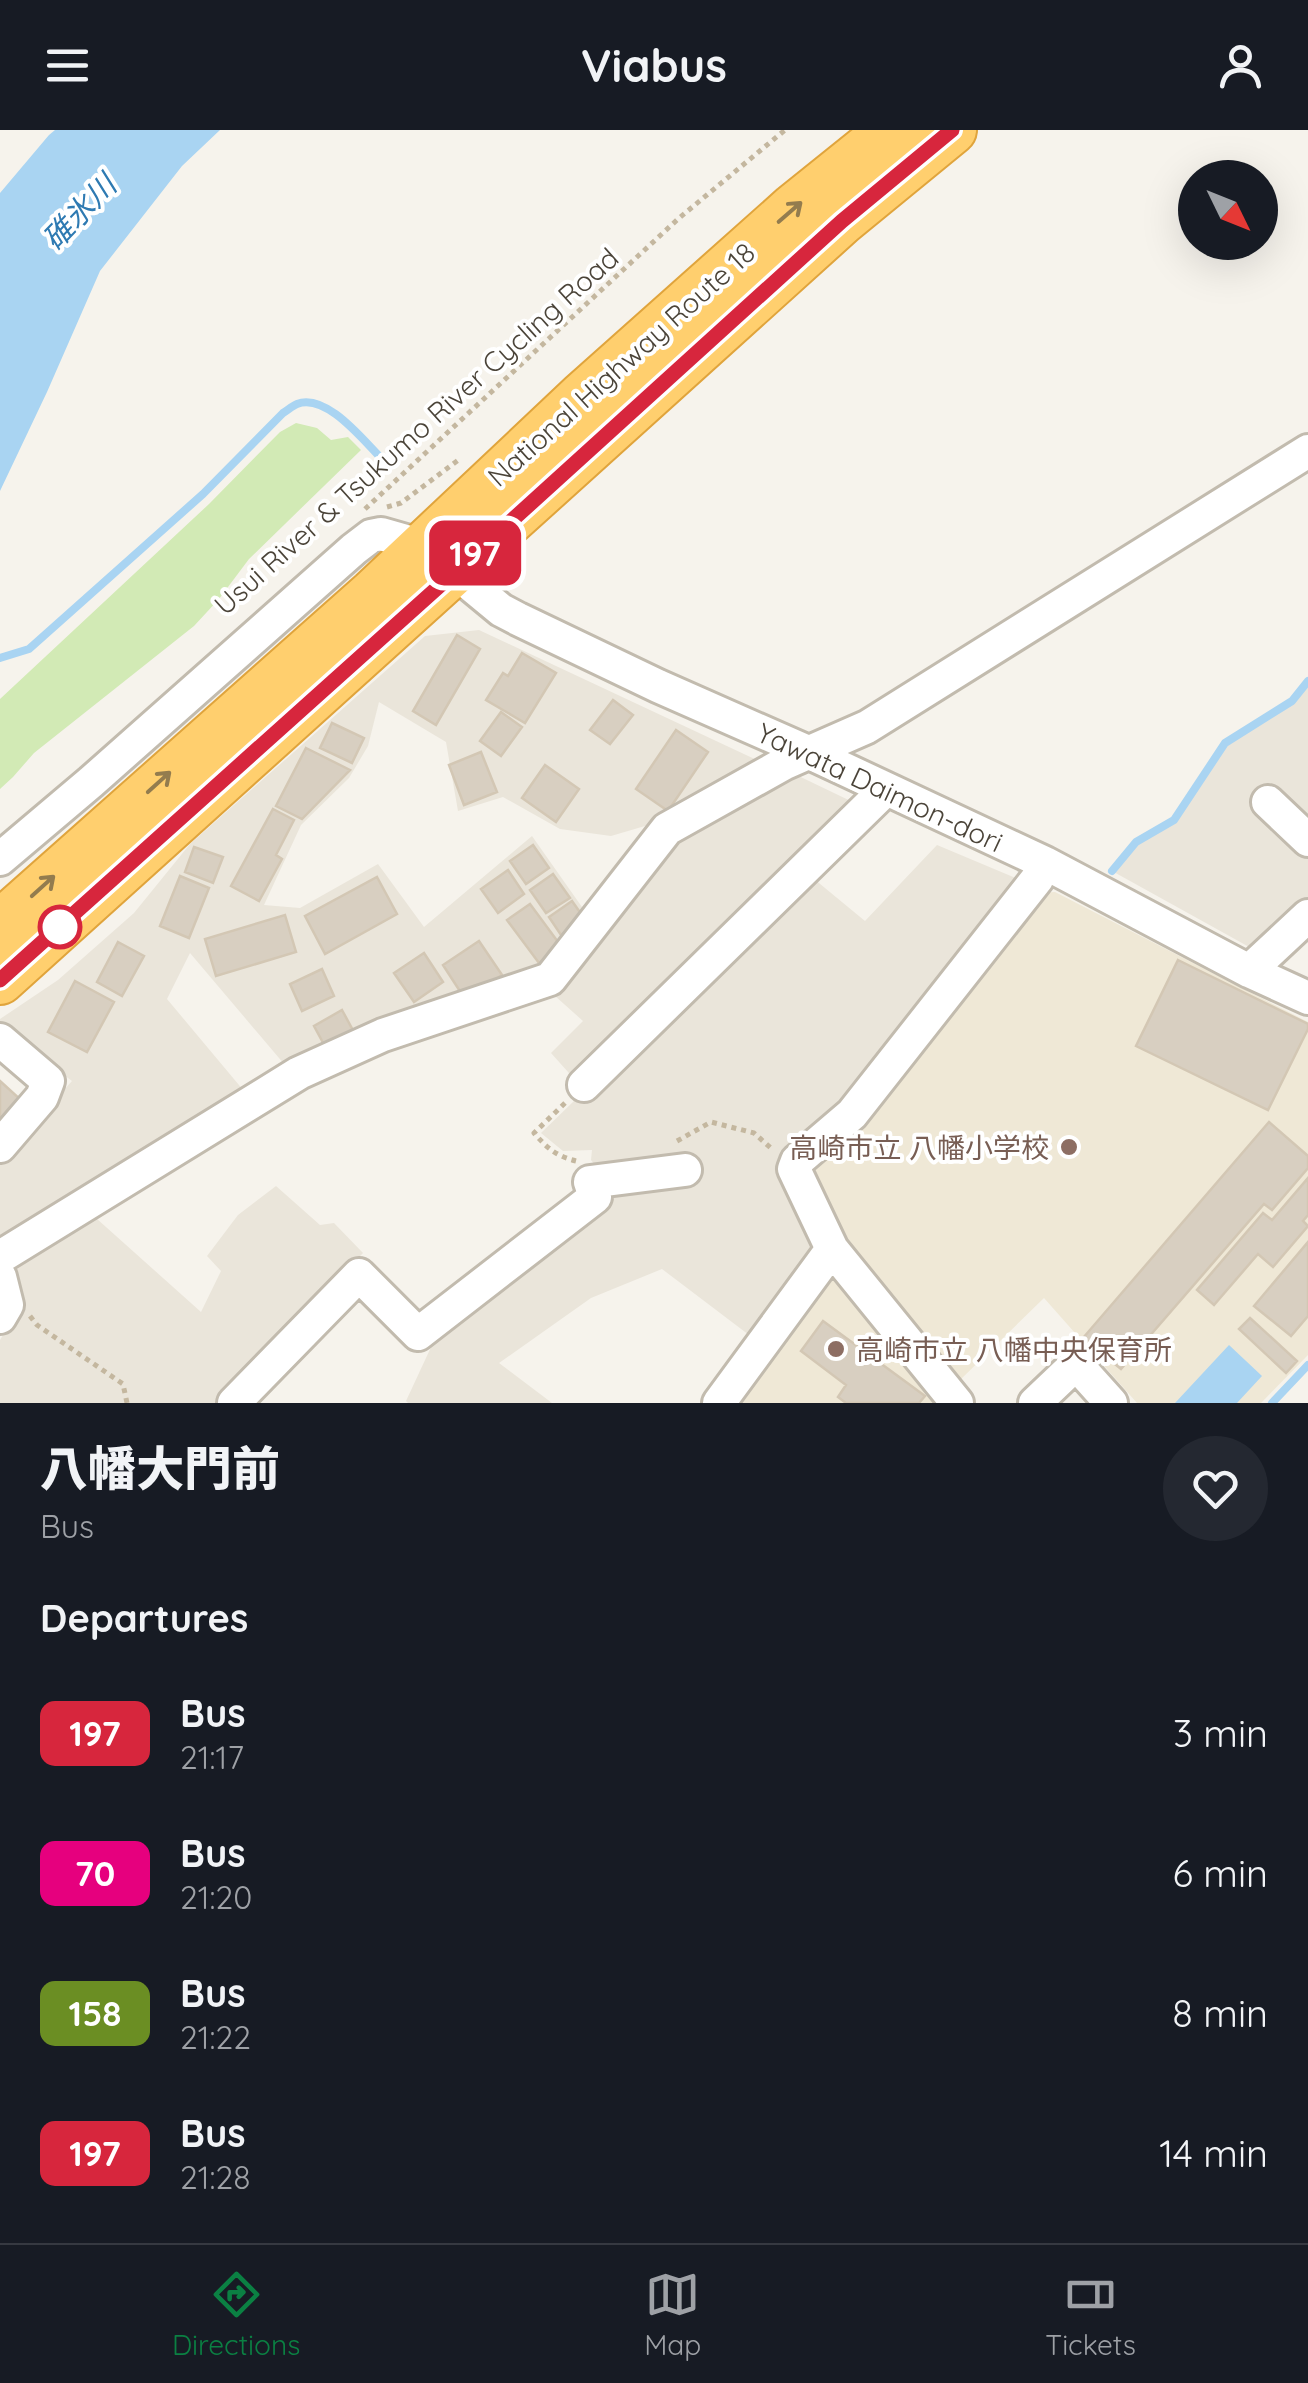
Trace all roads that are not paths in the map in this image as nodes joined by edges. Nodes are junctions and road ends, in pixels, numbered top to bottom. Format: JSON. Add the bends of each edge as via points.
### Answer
{"nodes":[{"id":1,"x":952,"y":130,"type":"edge"},
{"id":2,"x":890,"y":132,"type":"edge"},
{"id":3,"x":757,"y":297,"type":"junction"},
{"id":4,"x":582,"y":397,"type":"junction"},
{"id":5,"x":1308,"y":451,"type":"edge"},
{"id":6,"x":438,"y":560,"type":"junction"},
{"id":7,"x":810,"y":753,"type":"junction"},
{"id":8,"x":886,"y":790,"type":"junction"},
{"id":9,"x":1268,"y":802,"type":"dead end"},
{"id":10,"x":1308,"y":840,"type":"edge"},
{"id":11,"x":0,"y":859,"type":"edge"},
{"id":12,"x":1045,"y":863,"type":"junction"},
{"id":13,"x":1308,"y":916,"type":"edge"},
{"id":14,"x":0,"y":925,"type":"edge"},
{"id":15,"x":1249,"y":971,"type":"junction"},
{"id":16,"x":0,"y":980,"type":"edge"},
{"id":17,"x":1308,"y":998,"type":"edge"},
{"id":18,"x":0,"y":1040,"type":"edge"},
{"id":19,"x":584,"y":1084,"type":"road end"},
{"id":20,"x":0,"y":1146,"type":"edge"},
{"id":21,"x":685,"y":1170,"type":"dead end"},
{"id":22,"x":832,"y":1249,"type":"junction"},
{"id":23,"x":0,"y":1257,"type":"edge"},
{"id":24,"x":234,"y":1403,"type":"edge"},
{"id":25,"x":718,"y":1403,"type":"edge"},
{"id":26,"x":957,"y":1403,"type":"edge"},
{"id":27,"x":1034,"y":1403,"type":"edge"},
{"id":28,"x":1110,"y":1403,"type":"edge"}],
"edges":[{"from":1,"to":3,"type":"highway","name":"National Highway Route 18"},
{"from":4,"to":2,"type":"highway","name":"National Highway Route 18","one_way":true,"via":[[794,208]]},
{"from":3,"to":4,"type":"street","via":[[742,282],[734,285],[654,358]]},
{"from":3,"to":6,"type":"highway","name":"National Highway Route 18"},
{"from":4,"to":6,"type":"highway","name":"National Highway Route 18"},
{"from":5,"to":7,"type":"street","via":[[866,727]]},
{"from":6,"to":7,"type":"street","name":"Yawata Daimon-dori","via":[[518,619]]},
{"from":6,"to":11,"type":"street","via":[[396,537],[370,536]]},
{"from":14,"to":6,"type":"highway","name":"National Highway Route 18","one_way":true,"via":[[373,594]]},
{"from":6,"to":16,"type":"highway","name":"National Highway Route 18"},
{"from":7,"to":8,"type":"street","name":"Yawata Daimon-dori"},
{"from":7,"to":23,"type":"street","via":[[668,829],[550,979],[383,1034],[299,1073]]},
{"from":8,"to":12,"type":"street","name":"Yawata Daimon-dori"},
{"from":8,"to":19,"type":"street"},
{"from":9,"to":10,"type":"street"},
{"from":12,"to":15,"type":"street","name":"Yawata Daimon-dori"},
{"from":12,"to":22,"type":"street","via":[[852,1114],[797,1162],[794,1168]]},
{"from":13,"to":15,"type":"street"},
{"from":15,"to":17,"type":"street","name":"Yawata Daimon-dori"},
{"from":18,"to":20,"type":"street","via":[[48,1081]]},
{"from":21,"to":24,"type":"street","via":[[590,1182],[595,1197],[418,1334],[360,1276]]},
{"from":22,"to":25,"type":"street"},
{"from":22,"to":26,"type":"street"},
{"from":27,"to":28,"type":"street","via":[[1076,1364]]}]}
